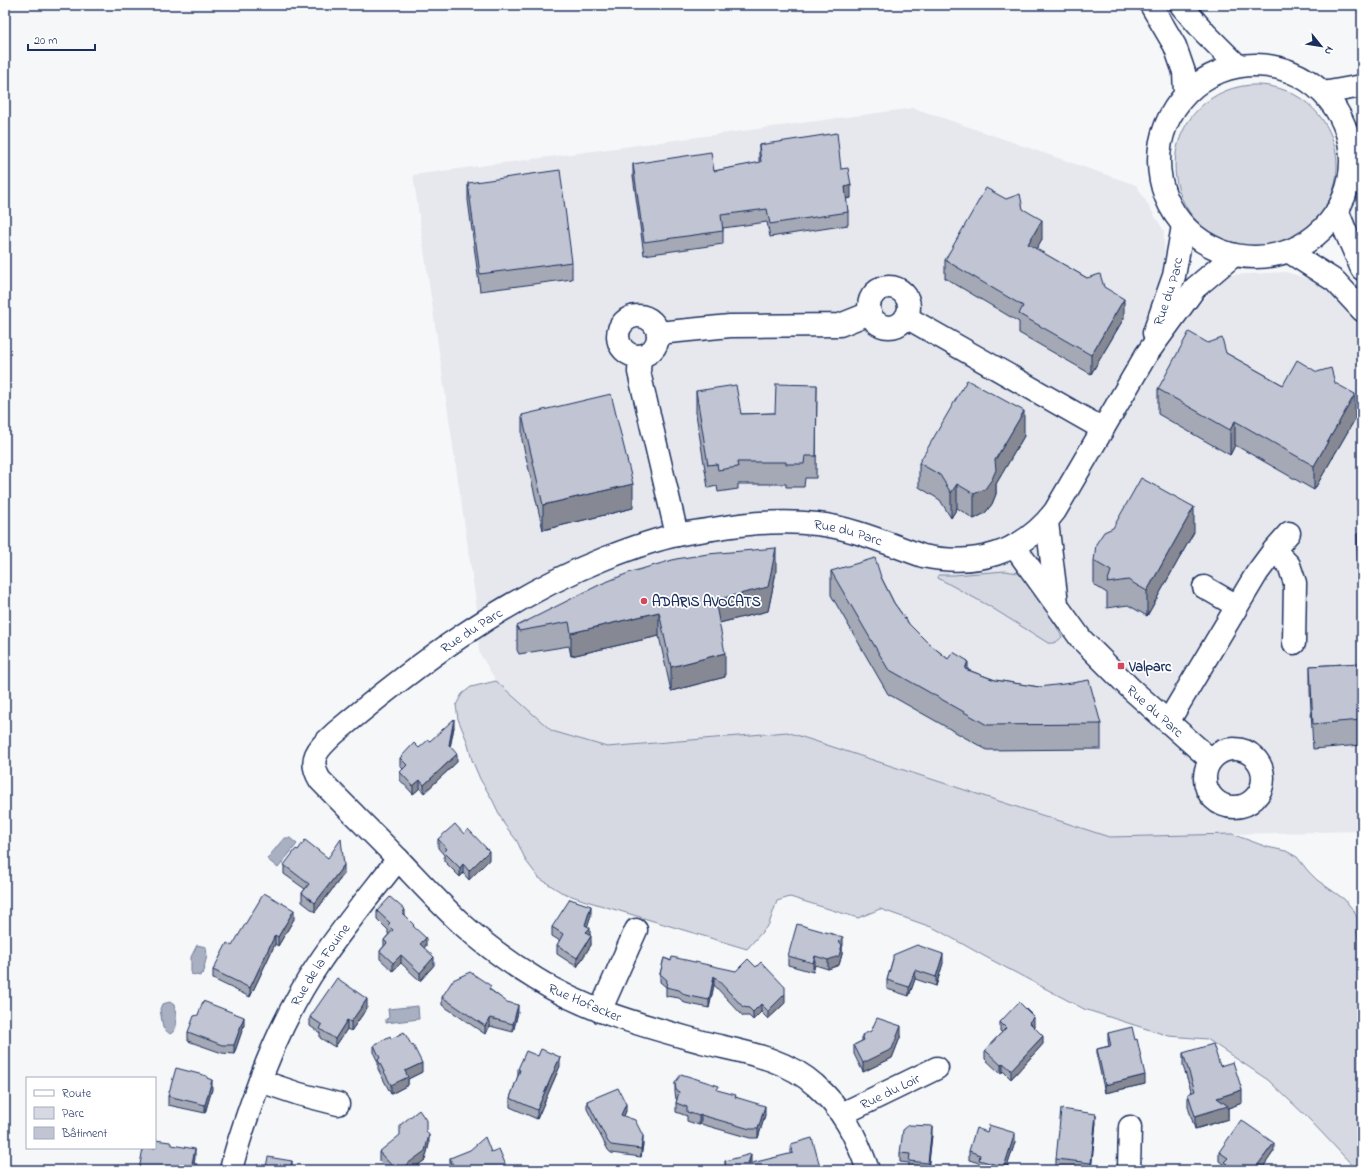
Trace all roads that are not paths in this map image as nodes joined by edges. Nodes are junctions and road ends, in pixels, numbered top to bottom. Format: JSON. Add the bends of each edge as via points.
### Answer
{"nodes":[{"id":1,"x":1151,"y":5,"type":"edge"},
{"id":2,"x":1181,"y":5,"type":"edge"},
{"id":3,"x":1238,"y":66,"type":"junction"},
{"id":4,"x":1362,"y":86,"type":"edge"},
{"id":5,"x":1323,"y":93,"type":"junction"},
{"id":6,"x":1184,"y":94,"type":"junction"},
{"id":7,"x":1356,"y":154,"type":"edge"},
{"id":8,"x":1337,"y":210,"type":"junction"},
{"id":9,"x":1184,"y":226,"type":"junction"},
{"id":10,"x":1288,"y":251,"type":"junction"},
{"id":11,"x":1234,"y":255,"type":"junction"},
{"id":12,"x":1362,"y":269,"type":"edge"},
{"id":13,"x":1362,"y":310,"type":"edge"},
{"id":14,"x":870,"y":313,"type":"junction"},
{"id":15,"x":906,"y":317,"type":"junction"},
{"id":16,"x":658,"y":333,"type":"junction"},
{"id":17,"x":1146,"y":355,"type":"junction"},
{"id":18,"x":640,"y":356,"type":"junction"},
{"id":19,"x":1103,"y":429,"type":"junction"},
{"id":20,"x":1047,"y":522,"type":"junction"},
{"id":21,"x":1289,"y":533,"type":"dead end"},
{"id":22,"x":677,"y":535,"type":"junction"},
{"id":23,"x":1014,"y":546,"type":"junction"},
{"id":24,"x":1274,"y":550,"type":"junction"},
{"id":25,"x":1204,"y":587,"type":"dead end"},
{"id":26,"x":1057,"y":604,"type":"junction"},
{"id":27,"x":1236,"y":606,"type":"junction"},
{"id":28,"x":1294,"y":643,"type":"dead end"},
{"id":29,"x":1168,"y":722,"type":"junction"},
{"id":30,"x":1210,"y":760,"type":"dead end"},
{"id":31,"x":320,"y":780,"type":"joint"},
{"id":32,"x":398,"y":859,"type":"junction"},
{"id":33,"x":636,"y":930,"type":"dead end"},
{"id":34,"x":600,"y":1011,"type":"junction"},
{"id":35,"x":937,"y":1068,"type":"dead end"},
{"id":36,"x":260,"y":1081,"type":"junction"},
{"id":37,"x":338,"y":1104,"type":"dead end"},
{"id":38,"x":842,"y":1114,"type":"junction"},
{"id":39,"x":1130,"y":1127,"type":"dead end"},
{"id":40,"x":231,"y":1170,"type":"edge"},
{"id":41,"x":868,"y":1170,"type":"edge"},
{"id":42,"x":1129,"y":1170,"type":"edge"}],
"edges":[{"from":1,"to":6,"type":"street","via":[[1175,46],[1184,72]]},
{"from":2,"to":3,"type":"street","via":[[1205,34]]},
{"from":3,"to":5,"type":"street","via":[[1269,65],[1298,75]]},
{"from":3,"to":6,"type":"street","via":[[1209,76]]},
{"from":4,"to":5,"type":"street"},
{"from":5,"to":7,"type":"street","via":[[1338,112]]},
{"from":6,"to":9,"type":"street","via":[[1165,125],[1158,160],[1164,195]]},
{"from":7,"to":8,"type":"street","via":[[1348,186]]},
{"from":8,"to":10,"type":"street","via":[[1316,235]]},
{"from":8,"to":12,"type":"street"},
{"from":9,"to":11,"type":"street","via":[[1206,245]]},
{"from":9,"to":17,"type":"street","name":"Rue du Parc","via":[[1174,276]]},
{"from":10,"to":11,"type":"street","via":[[1262,257]]},
{"from":10,"to":13,"type":"street","via":[[1335,281]]},
{"from":11,"to":17,"type":"street","name":"Rue du Parc","via":[[1195,288]]},
{"from":14,"to":15,"type":"street","via":[[873,320],[886,327],[894,327]]},
{"from":14,"to":15,"type":"street","via":[[871,297],[876,291],[892,287],[905,295],[909,310]]},
{"from":14,"to":16,"type":"street","via":[[840,325],[730,326]]},
{"from":15,"to":19,"type":"street"},
{"from":16,"to":18,"type":"street","via":[[658,341],[654,348],[648,354]]},
{"from":16,"to":18,"type":"street","via":[[650,319],[643,316],[634,315],[621,324],[617,331],[620,346],[625,353]]},
{"from":17,"to":19,"type":"street","name":"Rue du Parc"},
{"from":18,"to":22,"type":"street","via":[[639,372]]},
{"from":19,"to":20,"type":"street","name":"Rue du Parc"},
{"from":20,"to":23,"type":"street","name":"Rue du Parc"},
{"from":20,"to":26,"type":"street","name":"Rue du Parc"},
{"from":21,"to":24,"type":"street"},
{"from":22,"to":23,"type":"street","name":"Rue du Parc","via":[[755,523],[788,522],[842,528],[923,556],[951,560],[982,558]]},
{"from":22,"to":31,"type":"street","name":"Rue du Parc","via":[[620,552],[553,580],[464,635],[414,670],[324,743],[314,761],[315,771]]},
{"from":23,"to":26,"type":"street","name":"Rue du Parc"},
{"from":24,"to":27,"type":"street"},
{"from":24,"to":28,"type":"street","via":[[1289,565],[1295,583]]},
{"from":25,"to":27,"type":"street"},
{"from":26,"to":29,"type":"street","name":"Rue du Parc","via":[[1068,622],[1095,654]]},
{"from":27,"to":29,"type":"street"},
{"from":29,"to":30,"type":"street","name":"Rue du Parc"},
{"from":31,"to":32,"type":"street","name":"Rue Hofacker"},
{"from":32,"to":34,"type":"street","name":"Rue Hofacker","via":[[448,911],[493,950],[563,995]]},
{"from":32,"to":36,"type":"street","name":"Rue de la Fouine","via":[[318,965],[286,1020]]},
{"from":33,"to":34,"type":"street"},
{"from":34,"to":38,"type":"street","name":"Rue Hofacker","via":[[785,1065],[814,1084]]},
{"from":35,"to":38,"type":"street","name":"Rue du Loir"},
{"from":36,"to":37,"type":"street"},
{"from":36,"to":40,"type":"street","name":"Rue de la Fouine"},
{"from":38,"to":41,"type":"street","name":"Rue Hofacker","via":[[854,1134]]},
{"from":39,"to":42,"type":"street"}]}
